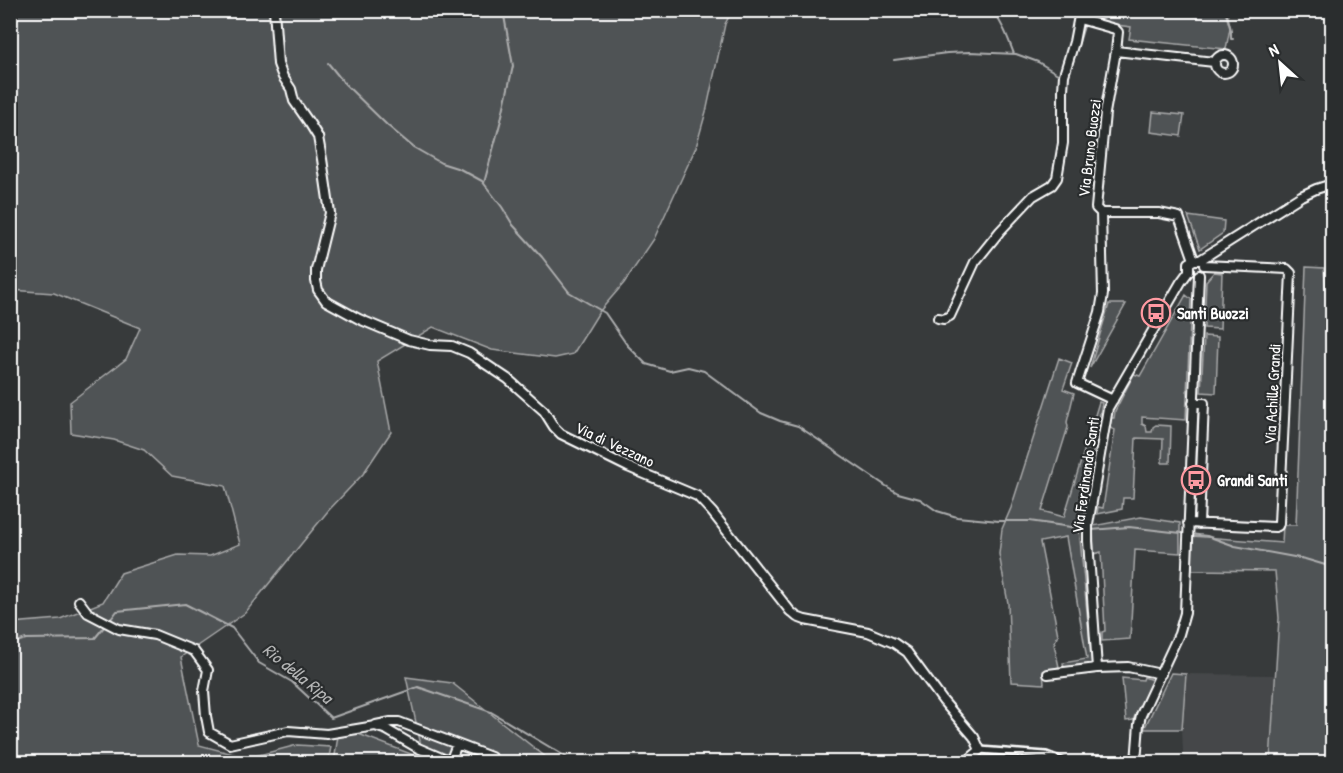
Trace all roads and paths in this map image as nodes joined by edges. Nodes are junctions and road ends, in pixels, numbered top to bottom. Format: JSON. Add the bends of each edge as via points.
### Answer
{"nodes":[{"id":1,"x":274,"y":10,"type":"edge"},
{"id":2,"x":1078,"y":14,"type":"edge"},
{"id":3,"x":1116,"y":51,"type":"junction"},
{"id":4,"x":1214,"y":62,"type":"dead end"},
{"id":5,"x":1332,"y":184,"type":"edge"},
{"id":6,"x":1101,"y":213,"type":"junction"},
{"id":7,"x":1199,"y":262,"type":"junction"},
{"id":8,"x":1189,"y":271,"type":"junction"},
{"id":9,"x":1199,"y":275,"type":"junction"},
{"id":10,"x":938,"y":318,"type":"dead end"},
{"id":11,"x":1113,"y":400,"type":"junction"},
{"id":12,"x":1193,"y":403,"type":"junction"},
{"id":13,"x":1199,"y":524,"type":"junction"},
{"id":14,"x":1188,"y":527,"type":"junction"},
{"id":15,"x":79,"y":601,"type":"dead end"},
{"id":16,"x":1097,"y":668,"type":"junction"},
{"id":17,"x":1048,"y":674,"type":"dead end"},
{"id":18,"x":1161,"y":674,"type":"junction"},
{"id":19,"x":375,"y":726,"type":"junction"},
{"id":20,"x":457,"y":744,"type":"junction"},
{"id":21,"x":980,"y":750,"type":"junction"},
{"id":22,"x":451,"y":762,"type":"edge"},
{"id":23,"x":497,"y":762,"type":"edge"},
{"id":24,"x":966,"y":762,"type":"edge"},
{"id":25,"x":1064,"y":762,"type":"edge"},
{"id":26,"x":1136,"y":762,"type":"edge"}],
"edges":[{"from":1,"to":21,"type":"street","name":"Via di Vezzano","via":[[278,64],[294,101],[318,137],[322,159],[330,213],[316,281],[326,301],[409,340],[452,346],[469,353],[508,379],[544,411],[561,434],[697,496],[797,617],[868,632],[907,652]]},
{"from":2,"to":3,"type":"street","name":"Via Bruno Buozzi","via":[[1083,20],[1115,29]]},
{"from":2,"to":10,"type":"street","via":[[1064,75],[1063,143],[1057,178],[1052,186],[1033,196],[1000,231],[975,262],[950,316]]},
{"from":3,"to":4,"type":"street"},
{"from":3,"to":6,"type":"street","name":"Via Bruno Buozzi","via":[[1097,192],[1096,208]]},
{"from":5,"to":7,"type":"street","via":[[1301,196]]},
{"from":6,"to":7,"type":"street","via":[[1179,217]]},
{"from":6,"to":11,"type":"street","name":"Via Bruno Buozzi","via":[[1103,294],[1077,383]]},
{"from":7,"to":8,"type":"street","name":"Via Ferdinando Santi","via":[[1188,265]]},
{"from":7,"to":9,"type":"street","via":[[1203,272]]},
{"from":7,"to":13,"type":"street","name":"Via Achille Grandi","via":[[1287,269],[1291,275],[1279,525]]},
{"from":8,"to":9,"type":"street"},
{"from":8,"to":11,"type":"street","name":"Via Ferdinando Santi"},
{"from":9,"to":12,"type":"street"},
{"from":11,"to":16,"type":"street","name":"Via Ferdinando Santi","via":[[1108,408],[1088,525]]},
{"from":12,"to":13,"type":"street","via":[[1204,403]]},
{"from":12,"to":14,"type":"street"},
{"from":13,"to":14,"type":"street","name":"Via Achille Grandi"},
{"from":14,"to":18,"type":"street","via":[[1183,624]]},
{"from":15,"to":19,"type":"street","via":[[88,613],[119,628],[155,635],[194,651],[208,670],[204,691],[209,732],[230,744],[288,731],[327,734]]},
{"from":16,"to":17,"type":"street"},
{"from":16,"to":18,"type":"street","via":[[1128,667]]},
{"from":18,"to":26,"type":"street","via":[[1141,715]]},
{"from":19,"to":20,"type":"street","via":[[399,722]]},
{"from":19,"to":22,"type":"street"},
{"from":20,"to":22,"type":"street"},
{"from":20,"to":23,"type":"street"},
{"from":21,"to":24,"type":"street"},
{"from":21,"to":25,"type":"street","via":[[1046,755]]}]}
